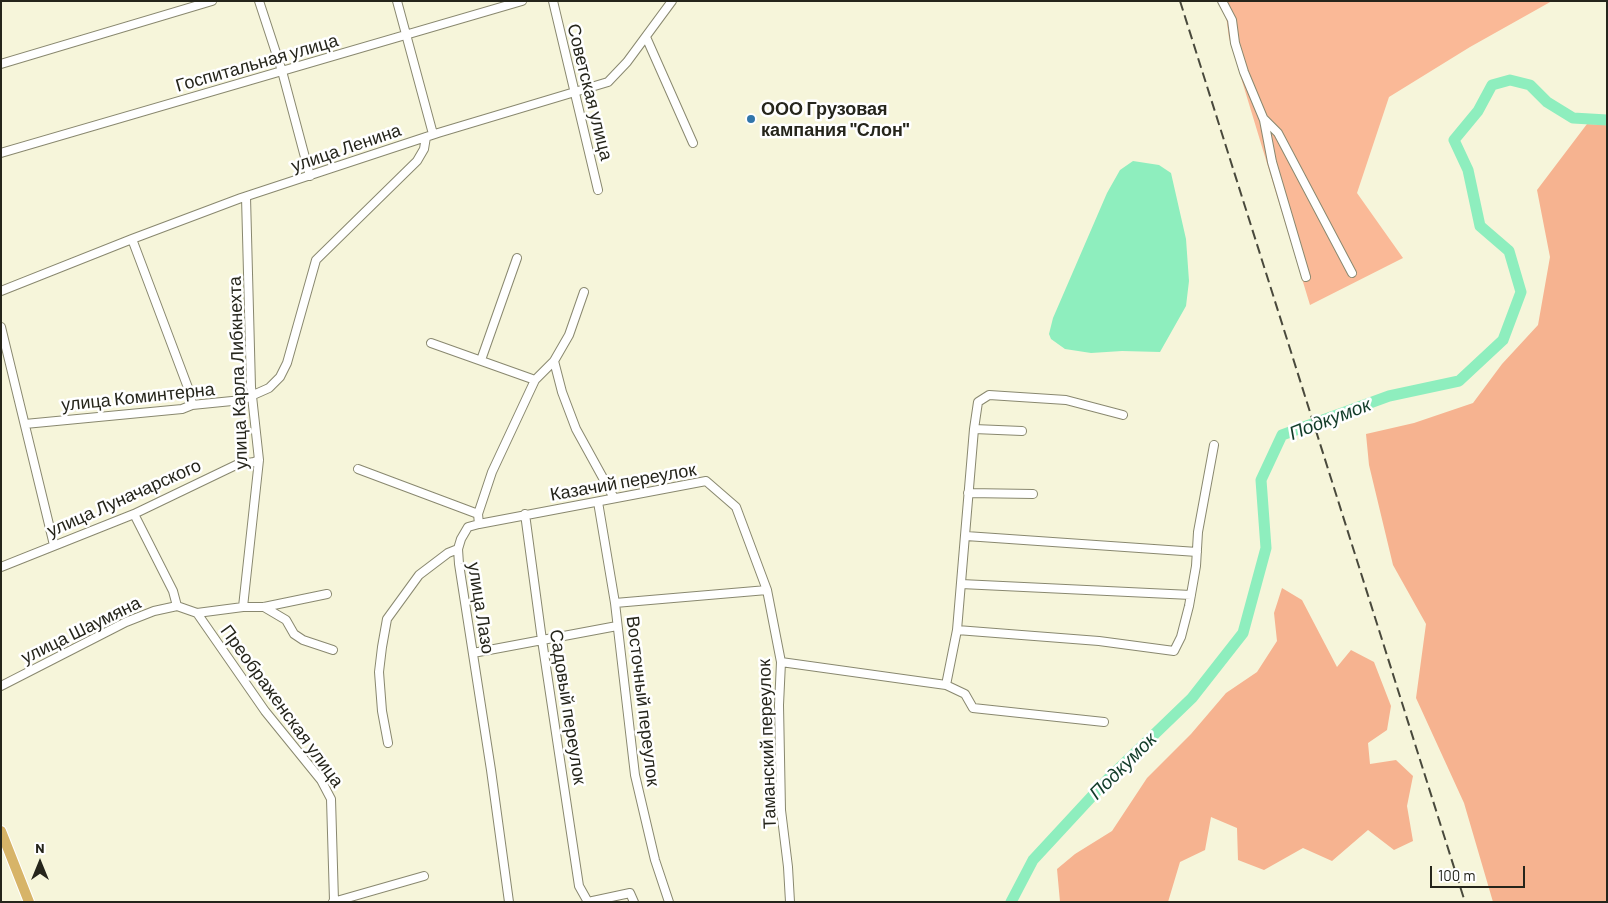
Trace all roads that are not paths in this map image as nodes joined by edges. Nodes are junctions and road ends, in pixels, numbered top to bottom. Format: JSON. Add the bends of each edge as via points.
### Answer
{"nodes":[{"id":1,"x":212,"y":1,"type":"edge"},
{"id":2,"x":259,"y":1,"type":"edge"},
{"id":3,"x":397,"y":1,"type":"edge"},
{"id":4,"x":522,"y":1,"type":"edge"},
{"id":5,"x":552,"y":1,"type":"edge"},
{"id":6,"x":672,"y":1,"type":"edge"},
{"id":7,"x":1222,"y":1,"type":"edge"},
{"id":8,"x":406,"y":35,"type":"junction"},
{"id":9,"x":646,"y":37,"type":"junction"},
{"id":10,"x":1,"y":64,"type":"edge"},
{"id":11,"x":282,"y":70,"type":"junction"},
{"id":12,"x":574,"y":92,"type":"junction"},
{"id":13,"x":1263,"y":118,"type":"junction"},
{"id":14,"x":430,"y":136,"type":"junction"},
{"id":15,"x":693,"y":143,"type":"dead end"},
{"id":16,"x":1,"y":154,"type":"edge"},
{"id":17,"x":310,"y":176,"type":"junction"},
{"id":18,"x":598,"y":190,"type":"dead end"},
{"id":19,"x":246,"y":197,"type":"junction"},
{"id":20,"x":132,"y":239,"type":"junction"},
{"id":21,"x":517,"y":258,"type":"dead end"},
{"id":22,"x":1352,"y":273,"type":"dead end"},
{"id":23,"x":1306,"y":278,"type":"dead end"},
{"id":24,"x":1,"y":290,"type":"edge"},
{"id":25,"x":584,"y":292,"type":"dead end"},
{"id":26,"x":1,"y":327,"type":"edge"},
{"id":27,"x":431,"y":343,"type":"dead end"},
{"id":28,"x":481,"y":360,"type":"junction"},
{"id":29,"x":554,"y":361,"type":"junction"},
{"id":30,"x":535,"y":380,"type":"junction"},
{"id":31,"x":253,"y":395,"type":"junction"},
{"id":32,"x":192,"y":405,"type":"junction"},
{"id":33,"x":1123,"y":415,"type":"dead end"},
{"id":34,"x":25,"y":424,"type":"junction"},
{"id":35,"x":974,"y":429,"type":"junction"},
{"id":36,"x":1022,"y":431,"type":"dead end"},
{"id":37,"x":1214,"y":445,"type":"dead end"},
{"id":38,"x":259,"y":460,"type":"junction"},
{"id":39,"x":358,"y":469,"type":"dead end"},
{"id":40,"x":968,"y":493,"type":"junction"},
{"id":41,"x":1033,"y":494,"type":"dead end"},
{"id":42,"x":614,"y":498,"type":"junction"},
{"id":43,"x":598,"y":502,"type":"junction"},
{"id":44,"x":134,"y":514,"type":"junction"},
{"id":45,"x":478,"y":514,"type":"junction"},
{"id":46,"x":525,"y":514,"type":"junction"},
{"id":47,"x":479,"y":524,"type":"junction"},
{"id":48,"x":966,"y":536,"type":"junction"},
{"id":49,"x":54,"y":545,"type":"junction"},
{"id":50,"x":458,"y":549,"type":"junction"},
{"id":51,"x":1197,"y":552,"type":"junction"},
{"id":52,"x":1,"y":567,"type":"edge"},
{"id":53,"x":961,"y":584,"type":"junction"},
{"id":54,"x":767,"y":590,"type":"junction"},
{"id":55,"x":327,"y":594,"type":"dead end"},
{"id":56,"x":1191,"y":595,"type":"junction"},
{"id":57,"x":615,"y":603,"type":"junction"},
{"id":58,"x":177,"y":606,"type":"junction"},
{"id":59,"x":243,"y":607,"type":"junction"},
{"id":60,"x":264,"y":607,"type":"junction"},
{"id":61,"x":197,"y":613,"type":"junction"},
{"id":62,"x":617,"y":626,"type":"junction"},
{"id":63,"x":957,"y":630,"type":"junction"},
{"id":64,"x":542,"y":640,"type":"junction"},
{"id":65,"x":333,"y":650,"type":"dead end"},
{"id":66,"x":473,"y":653,"type":"junction"},
{"id":67,"x":781,"y":662,"type":"junction"},
{"id":68,"x":946,"y":685,"type":"junction"},
{"id":69,"x":1,"y":686,"type":"edge"},
{"id":70,"x":1104,"y":722,"type":"dead end"},
{"id":71,"x":388,"y":743,"type":"dead end"},
{"id":72,"x":1,"y":831,"type":"edge"},
{"id":73,"x":424,"y":876,"type":"dead end"},
{"id":74,"x":29,"y":902,"type":"edge"},
{"id":75,"x":333,"y":902,"type":"edge"},
{"id":76,"x":509,"y":902,"type":"edge"},
{"id":77,"x":634,"y":902,"type":"edge"},
{"id":78,"x":669,"y":902,"type":"edge"},
{"id":79,"x":790,"y":902,"type":"edge"}],
"edges":[{"from":1,"to":10,"type":"street"},
{"from":2,"to":11,"type":"street"},
{"from":3,"to":8,"type":"street"},
{"from":4,"to":8,"type":"street","name":"Госпитальная улица"},
{"from":5,"to":12,"type":"street","name":"Советская улица"},
{"from":6,"to":9,"type":"street","name":"улица Ленина"},
{"from":7,"to":13,"type":"street","via":[[1232,20],[1242,66]]},
{"from":8,"to":11,"type":"street","name":"Госпитальная улица"},
{"from":8,"to":14,"type":"street"},
{"from":9,"to":12,"type":"street","name":"улица Ленина","via":[[608,82]]},
{"from":9,"to":15,"type":"street"},
{"from":11,"to":16,"type":"street","name":"Госпитальная улица"},
{"from":11,"to":17,"type":"street"},
{"from":12,"to":14,"type":"street","name":"улица Ленина"},
{"from":12,"to":18,"type":"street","name":"Советская улица"},
{"from":13,"to":22,"type":"street","via":[[1278,133]]},
{"from":13,"to":23,"type":"street","via":[[1272,162]]},
{"from":14,"to":17,"type":"street","name":"улица Ленина"},
{"from":14,"to":31,"type":"street","name":"улица Коминтерна","via":[[418,161],[316,260],[288,363],[269,388]]},
{"from":17,"to":19,"type":"street","name":"улица Ленина"},
{"from":19,"to":20,"type":"street","name":"улица Ленина"},
{"from":19,"to":31,"type":"street","name":"улица Карла Либкнехта"},
{"from":20,"to":24,"type":"street","name":"улица Ленина"},
{"from":20,"to":32,"type":"street"},
{"from":21,"to":28,"type":"street"},
{"from":25,"to":29,"type":"street","via":[[569,335]]},
{"from":26,"to":34,"type":"street"},
{"from":27,"to":28,"type":"street"},
{"from":28,"to":30,"type":"street"},
{"from":29,"to":30,"type":"street"},
{"from":29,"to":42,"type":"street","via":[[576,429]]},
{"from":30,"to":45,"type":"street","via":[[492,472]]},
{"from":31,"to":32,"type":"street","name":"улица Коминтерна","via":[[242,400]]},
{"from":31,"to":38,"type":"street","name":"улица Карла Либкнехта"},
{"from":32,"to":34,"type":"street","name":"улица Коминтерна","via":[[182,409]]},
{"from":33,"to":35,"type":"street","via":[[1066,400],[990,395],[978,402]]},
{"from":34,"to":49,"type":"street"},
{"from":35,"to":36,"type":"street"},
{"from":35,"to":40,"type":"street"},
{"from":37,"to":51,"type":"street"},
{"from":38,"to":44,"type":"street","name":"улица Луначарского","via":[[236,464]]},
{"from":38,"to":59,"type":"street","name":"улица Карла Либкнехта"},
{"from":39,"to":45,"type":"street"},
{"from":40,"to":41,"type":"street"},
{"from":40,"to":48,"type":"street"},
{"from":42,"to":43,"type":"street","name":"Казачий переулок"},
{"from":42,"to":54,"type":"street","name":"Казачий переулок","via":[[706,481],[736,508]]},
{"from":43,"to":46,"type":"street","name":"Казачий переулок"},
{"from":43,"to":57,"type":"street","name":"Восточный переулок"},
{"from":44,"to":49,"type":"street","name":"улица Луначарского"},
{"from":44,"to":58,"type":"street"},
{"from":45,"to":47,"type":"street"},
{"from":46,"to":47,"type":"street","name":"Казачий переулок"},
{"from":46,"to":64,"type":"street","name":"Садовый переулок"},
{"from":47,"to":50,"type":"street","name":"улица Лазо","via":[[468,527]]},
{"from":48,"to":51,"type":"street"},
{"from":48,"to":53,"type":"street"},
{"from":49,"to":52,"type":"street","name":"улица Луначарского"},
{"from":50,"to":66,"type":"street","name":"улица Лазо"},
{"from":50,"to":71,"type":"street","via":[[419,575],[387,619],[379,672]]},
{"from":51,"to":56,"type":"street"},
{"from":53,"to":56,"type":"street"},
{"from":53,"to":63,"type":"street"},
{"from":54,"to":57,"type":"street"},
{"from":54,"to":67,"type":"street","name":"Таманский переулок"},
{"from":55,"to":60,"type":"street"},
{"from":56,"to":63,"type":"street","via":[[1181,637],[1174,651],[1099,641]]},
{"from":57,"to":62,"type":"street","name":"Восточный переулок"},
{"from":58,"to":61,"type":"street"},
{"from":58,"to":69,"type":"street","name":"улица Шаумяна","via":[[126,622]]},
{"from":59,"to":60,"type":"street"},
{"from":59,"to":61,"type":"street"},
{"from":60,"to":65,"type":"street","via":[[286,620],[294,634]]},
{"from":61,"to":75,"type":"street","name":"Преображенская улица","via":[[332,799]]},
{"from":62,"to":64,"type":"street"},
{"from":62,"to":78,"type":"street","name":"Восточный переулок","via":[[634,775]]},
{"from":63,"to":68,"type":"street"},
{"from":64,"to":66,"type":"street"},
{"from":64,"to":77,"type":"street","name":"Садовый переулок","via":[[579,886],[588,902],[630,893]]},
{"from":66,"to":76,"type":"street","name":"улица Лазо"},
{"from":67,"to":68,"type":"street"},
{"from":67,"to":79,"type":"street","name":"Таманский переулок","via":[[781,810]]},
{"from":68,"to":70,"type":"street","via":[[965,694],[973,708]]},
{"from":72,"to":74,"type":"main road"},
{"from":73,"to":75,"type":"street"}]}
